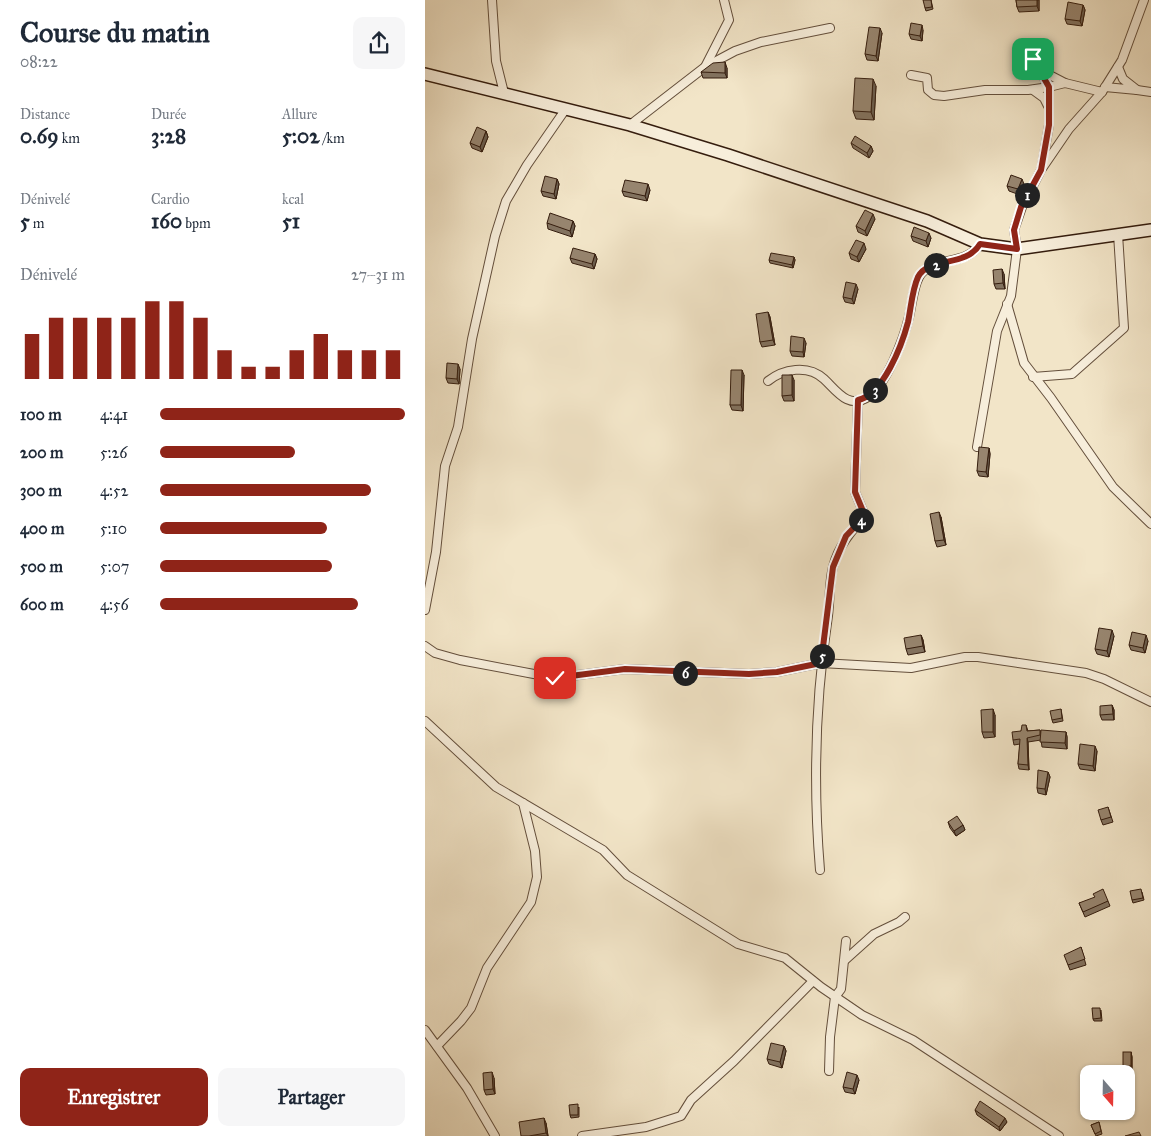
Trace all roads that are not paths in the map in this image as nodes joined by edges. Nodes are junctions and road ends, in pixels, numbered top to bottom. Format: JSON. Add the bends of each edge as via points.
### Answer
{"nodes":[{"id":1,"x":492,"y":0,"type":"edge"},
{"id":2,"x":723,"y":0,"type":"edge"},
{"id":3,"x":1143,"y":0,"type":"edge"},
{"id":4,"x":830,"y":28,"type":"dead end"},
{"id":5,"x":1033,"y":59,"type":"dead end"},
{"id":6,"x":705,"y":67,"type":"junction"},
{"id":7,"x":1118,"y":67,"type":"junction"},
{"id":8,"x":1040,"y":70,"type":"junction"},
{"id":9,"x":425,"y":74,"type":"edge"},
{"id":10,"x":911,"y":76,"type":"dead end"},
{"id":11,"x":1065,"y":83,"type":"junction"},
{"id":12,"x":1049,"y":87,"type":"junction"},
{"id":13,"x":1033,"y":90,"type":"junction"},
{"id":14,"x":1104,"y":90,"type":"junction"},
{"id":15,"x":1137,"y":90,"type":"junction"},
{"id":16,"x":1151,"y":92,"type":"edge"},
{"id":17,"x":503,"y":93,"type":"junction"},
{"id":18,"x":1048,"y":108,"type":"junction"},
{"id":19,"x":565,"y":110,"type":"junction"},
{"id":20,"x":631,"y":125,"type":"junction"},
{"id":21,"x":1041,"y":170,"type":"junction"},
{"id":22,"x":1151,"y":230,"type":"edge"},
{"id":23,"x":1118,"y":234,"type":"junction"},
{"id":24,"x":980,"y":244,"type":"junction"},
{"id":25,"x":1017,"y":249,"type":"junction"},
{"id":26,"x":1007,"y":304,"type":"junction"},
{"id":27,"x":1033,"y":377,"type":"junction"},
{"id":28,"x":768,"y":381,"type":"dead end"},
{"id":29,"x":858,"y":400,"type":"junction"},
{"id":30,"x":977,"y":447,"type":"edge"},
{"id":31,"x":1151,"y":524,"type":"edge"},
{"id":32,"x":425,"y":610,"type":"edge"},
{"id":33,"x":426,"y":647,"type":"edge"},
{"id":34,"x":821,"y":663,"type":"junction"},
{"id":35,"x":1151,"y":702,"type":"edge"},
{"id":36,"x":425,"y":720,"type":"edge"},
{"id":37,"x":523,"y":803,"type":"junction"},
{"id":38,"x":820,"y":870,"type":"dead end"},
{"id":39,"x":905,"y":917,"type":"dead end"},
{"id":40,"x":846,"y":941,"type":"dead end"},
{"id":41,"x":845,"y":960,"type":"junction"},
{"id":42,"x":813,"y":981,"type":"junction"},
{"id":43,"x":835,"y":997,"type":"junction"},
{"id":44,"x":425,"y":1030,"type":"edge"},
{"id":45,"x":437,"y":1046,"type":"junction"},
{"id":46,"x":829,"y":1071,"type":"dead end"},
{"id":47,"x":495,"y":1136,"type":"edge"},
{"id":48,"x":582,"y":1136,"type":"edge"},
{"id":49,"x":1059,"y":1136,"type":"edge"}],
"edges":[{"from":1,"to":17,"type":"street","via":[[496,61]]},
{"from":2,"to":6,"type":"street","via":[[729,20]]},
{"from":3,"to":7,"type":"street"},
{"from":4,"to":6,"type":"street","via":[[761,42]]},
{"from":5,"to":8,"type":"street"},
{"from":6,"to":20,"type":"street"},
{"from":7,"to":14,"type":"street"},
{"from":7,"to":15,"type":"street","via":[[1123,79]]},
{"from":8,"to":11,"type":"street"},
{"from":8,"to":12,"type":"street"},
{"from":9,"to":17,"type":"main road"},
{"from":10,"to":13,"type":"street","via":[[927,78],[927,90],[939,95],[985,90]]},
{"from":11,"to":12,"type":"street"},
{"from":11,"to":14,"type":"street"},
{"from":12,"to":13,"type":"street"},
{"from":12,"to":18,"type":"street"},
{"from":13,"to":18,"type":"street","via":[[1044,98]]},
{"from":14,"to":15,"type":"street"},
{"from":14,"to":21,"type":"street","via":[[1069,129]]},
{"from":15,"to":16,"type":"street"},
{"from":17,"to":19,"type":"main road"},
{"from":18,"to":21,"type":"street","via":[[1049,125]]},
{"from":19,"to":20,"type":"main road"},
{"from":19,"to":32,"type":"street","via":[[506,201],[495,236],[472,338],[458,427],[445,466],[436,552]]},
{"from":20,"to":24,"type":"main road","via":[[927,221]]},
{"from":21,"to":25,"type":"street","via":[[1021,207],[1014,230]]},
{"from":22,"to":23,"type":"main road"},
{"from":23,"to":25,"type":"main road"},
{"from":23,"to":27,"type":"street","via":[[1124,328],[1073,374]]},
{"from":24,"to":25,"type":"main road"},
{"from":24,"to":29,"type":"street","via":[[969,256],[925,269],[919,277],[907,325],[889,368],[879,386],[867,398]]},
{"from":25,"to":26,"type":"street","via":[[1011,296]]},
{"from":26,"to":27,"type":"street","via":[[1024,363]]},
{"from":26,"to":30,"type":"street","via":[[997,331]]},
{"from":27,"to":31,"type":"street","via":[[1113,487]]},
{"from":28,"to":29,"type":"street","via":[[786,370],[813,373],[823,378],[844,399]]},
{"from":29,"to":34,"type":"street","via":[[855,492],[865,516],[846,536],[833,567]]},
{"from":33,"to":34,"type":"street","via":[[460,660],[555,678],[625,669],[749,674]]},
{"from":34,"to":35,"type":"street","via":[[911,668],[965,657],[978,658],[1086,673]]},
{"from":34,"to":38,"type":"street","via":[[816,721]]},
{"from":36,"to":37,"type":"street","via":[[497,787]]},
{"from":37,"to":42,"type":"street","via":[[603,850],[627,876],[675,906],[738,944],[785,958]]},
{"from":37,"to":45,"type":"street","via":[[535,851],[537,877],[531,902],[487,968],[471,1008]]},
{"from":39,"to":41,"type":"street","via":[[869,937]]},
{"from":40,"to":41,"type":"street"},
{"from":41,"to":43,"type":"street","via":[[841,988]]},
{"from":42,"to":43,"type":"street"},
{"from":42,"to":48,"type":"street","via":[[691,1100],[681,1116],[646,1127]]},
{"from":43,"to":46,"type":"street"},
{"from":43,"to":49,"type":"street","via":[[955,1066]]},
{"from":44,"to":45,"type":"street"},
{"from":45,"to":47,"type":"street"}]}
